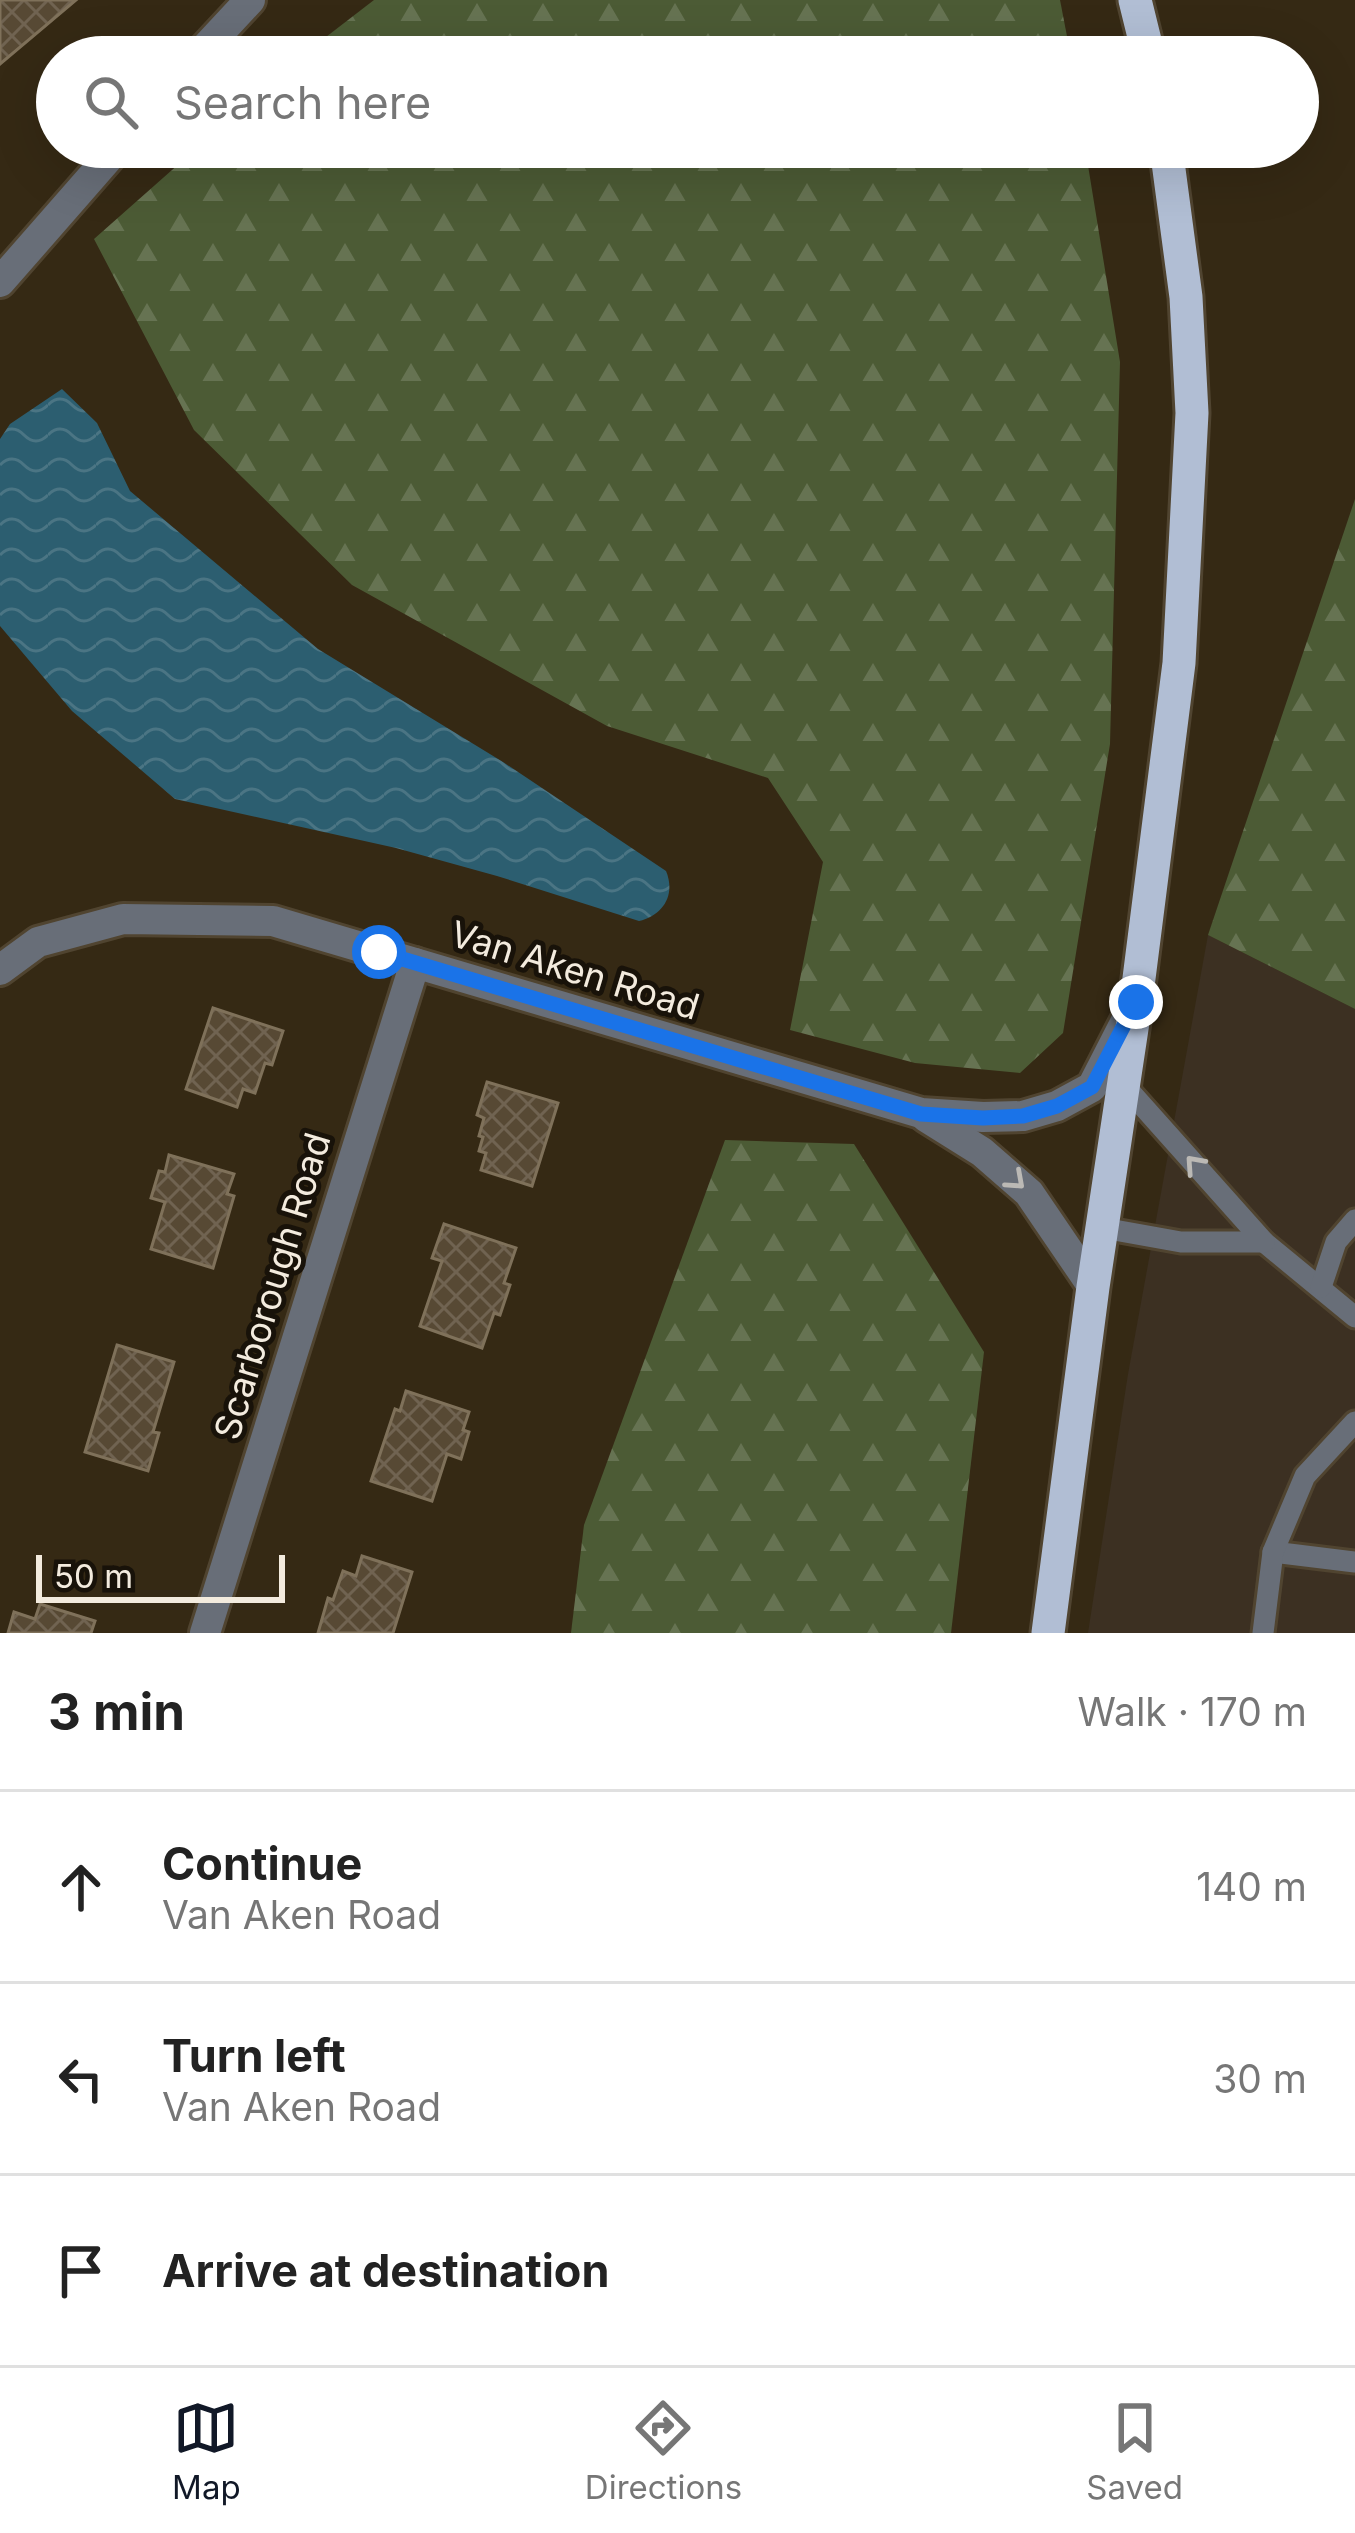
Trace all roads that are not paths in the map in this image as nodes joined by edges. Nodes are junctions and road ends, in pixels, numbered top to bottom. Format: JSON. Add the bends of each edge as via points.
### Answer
{"nodes":[{"id":1,"x":250,"y":0,"type":"edge"},
{"id":2,"x":1136,"y":0,"type":"edge"},
{"id":3,"x":217,"y":36,"type":"edge"},
{"id":4,"x":1144,"y":36,"type":"edge"},
{"id":5,"x":100,"y":168,"type":"edge"},
{"id":6,"x":1169,"y":168,"type":"edge"},
{"id":7,"x":0,"y":282,"type":"edge"},
{"id":8,"x":415,"y":963,"type":"junction"},
{"id":9,"x":0,"y":970,"type":"edge"},
{"id":10,"x":1136,"y":1002,"type":"junction"},
{"id":11,"x":1124,"y":1085,"type":"junction"},
{"id":12,"x":921,"y":1114,"type":"junction"},
{"id":13,"x":1355,"y":1220,"type":"edge"},
{"id":14,"x":1102,"y":1228,"type":"junction"},
{"id":15,"x":1264,"y":1242,"type":"junction"},
{"id":16,"x":1094,"y":1287,"type":"junction"},
{"id":17,"x":1321,"y":1287,"type":"junction"},
{"id":18,"x":1355,"y":1317,"type":"edge"},
{"id":19,"x":1355,"y":1422,"type":"edge"},
{"id":20,"x":1273,"y":1552,"type":"junction"},
{"id":21,"x":1355,"y":1562,"type":"edge"},
{"id":22,"x":205,"y":1633,"type":"edge"},
{"id":23,"x":1048,"y":1633,"type":"edge"},
{"id":24,"x":1263,"y":1633,"type":"edge"}],
"edges":[{"from":1,"to":3,"type":"street"},
{"from":2,"to":4,"type":"highway"},
{"from":5,"to":7,"type":"street"},
{"from":6,"to":10,"type":"highway","via":[[1192,412],[1179,663]]},
{"from":8,"to":9,"type":"street","name":"Van Aken Road","via":[[273,921],[123,919],[38,942]]},
{"from":8,"to":12,"type":"street","name":"Van Aken Road"},
{"from":8,"to":22,"type":"street","name":"Scarborough Road"},
{"from":10,"to":11,"type":"highway"},
{"from":10,"to":12,"type":"street","name":"Van Aken Road","via":[[1092,1087],[1057,1106],[1023,1116]]},
{"from":11,"to":14,"type":"highway"},
{"from":15,"to":11,"type":"lane","one_way":true},
{"from":12,"to":16,"type":"street","name":"Van Aken Road","one_way":true,"via":[[1029,1192]]},
{"from":13,"to":17,"type":"lane","via":[[1336,1243]]},
{"from":14,"to":15,"type":"lane","via":[[1181,1242]]},
{"from":14,"to":16,"type":"highway"},
{"from":15,"to":17,"type":"lane"},
{"from":16,"to":23,"type":"highway"},
{"from":17,"to":18,"type":"lane"},
{"from":19,"to":20,"type":"lane","via":[[1305,1476]]},
{"from":20,"to":21,"type":"lane"},
{"from":20,"to":24,"type":"lane"}]}
